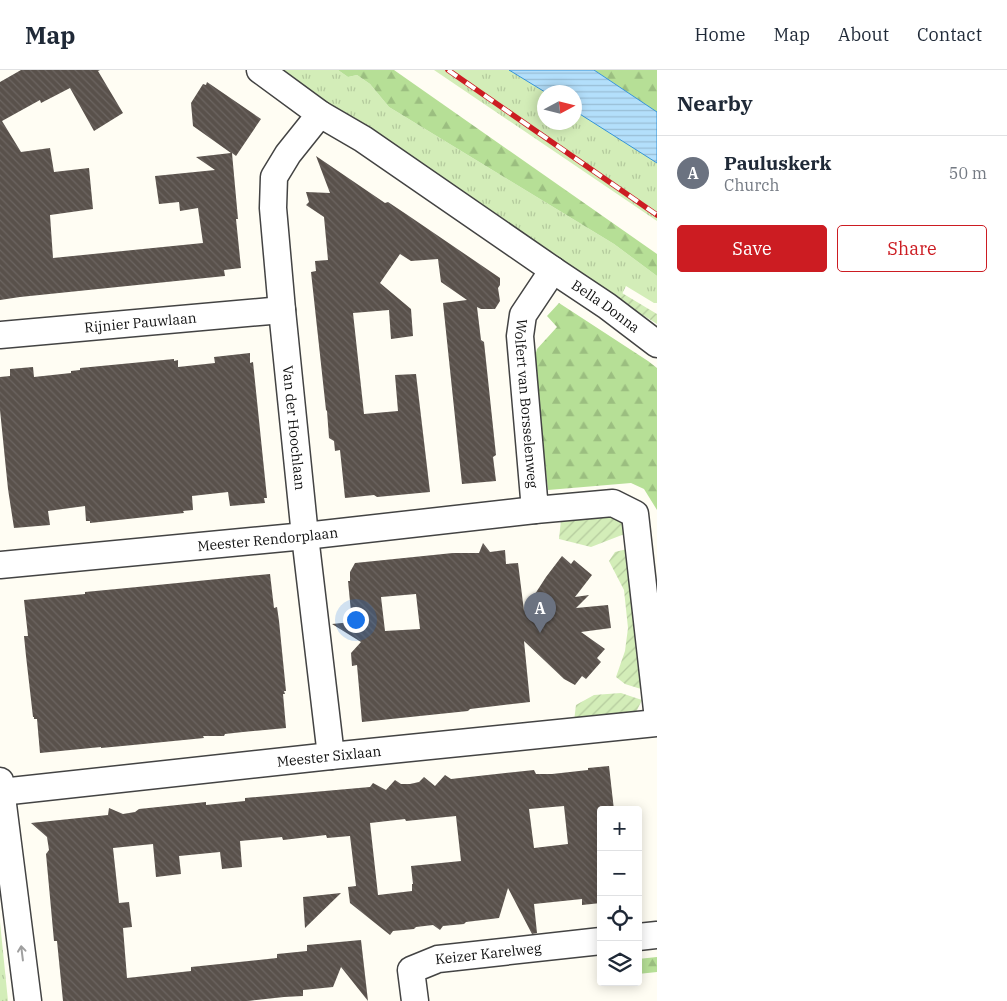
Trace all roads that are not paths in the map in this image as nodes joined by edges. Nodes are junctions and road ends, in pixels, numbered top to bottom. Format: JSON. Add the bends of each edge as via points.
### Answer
{"nodes":[{"id":1,"x":260,"y":70,"type":"edge"},
{"id":2,"x":320,"y":114,"type":"junction"},
{"id":3,"x":553,"y":270,"type":"junction"},
{"id":4,"x":282,"y":310,"type":"junction"},
{"id":5,"x":0,"y":335,"type":"edge"},
{"id":6,"x":657,"y":344,"type":"edge"},
{"id":7,"x":535,"y":510,"type":"junction"},
{"id":8,"x":306,"y":536,"type":"junction"},
{"id":9,"x":0,"y":565,"type":"edge"},
{"id":10,"x":657,"y":710,"type":"edge"},
{"id":11,"x":657,"y":723,"type":"edge"},
{"id":12,"x":331,"y":756,"type":"junction"},
{"id":13,"x":1,"y":786,"type":"edge"},
{"id":14,"x":657,"y":935,"type":"edge"},
{"id":15,"x":642,"y":937,"type":"edge"},
{"id":16,"x":597,"y":942,"type":"edge"},
{"id":17,"x":28,"y":1001,"type":"edge"},
{"id":18,"x":415,"y":1001,"type":"edge"}],
"edges":[{"from":1,"to":2,"type":"street"},
{"from":2,"to":3,"type":"street","via":[[363,139]]},
{"from":2,"to":4,"type":"street","name":"Van der Hoochlaan","via":[[274,177],[273,208]]},
{"from":3,"to":6,"type":"street","name":"Bella Donna"},
{"from":3,"to":7,"type":"street","name":"Wolfert van Borsselenweg","via":[[523,315],[520,336]]},
{"from":4,"to":5,"type":"street","name":"Rijnier Pauwlaan"},
{"from":4,"to":8,"type":"street","name":"Van der Hoochlaan"},
{"from":7,"to":8,"type":"street","name":"Meester Rendorplaan"},
{"from":7,"to":10,"type":"street","via":[[613,503],[635,514]]},
{"from":8,"to":9,"type":"street","name":"Meester Rendorplaan"},
{"from":8,"to":12,"type":"street","name":"Van der Hoochlaan"},
{"from":11,"to":12,"type":"street","name":"Meester Sixlaan"},
{"from":12,"to":13,"type":"street","name":"Meester Sixlaan"},
{"from":17,"to":13,"type":"street","one_way":true},
{"from":14,"to":15,"type":"street"},
{"from":16,"to":18,"type":"street","name":"Keizer Karelweg","via":[[438,959],[410,970]]}]}
